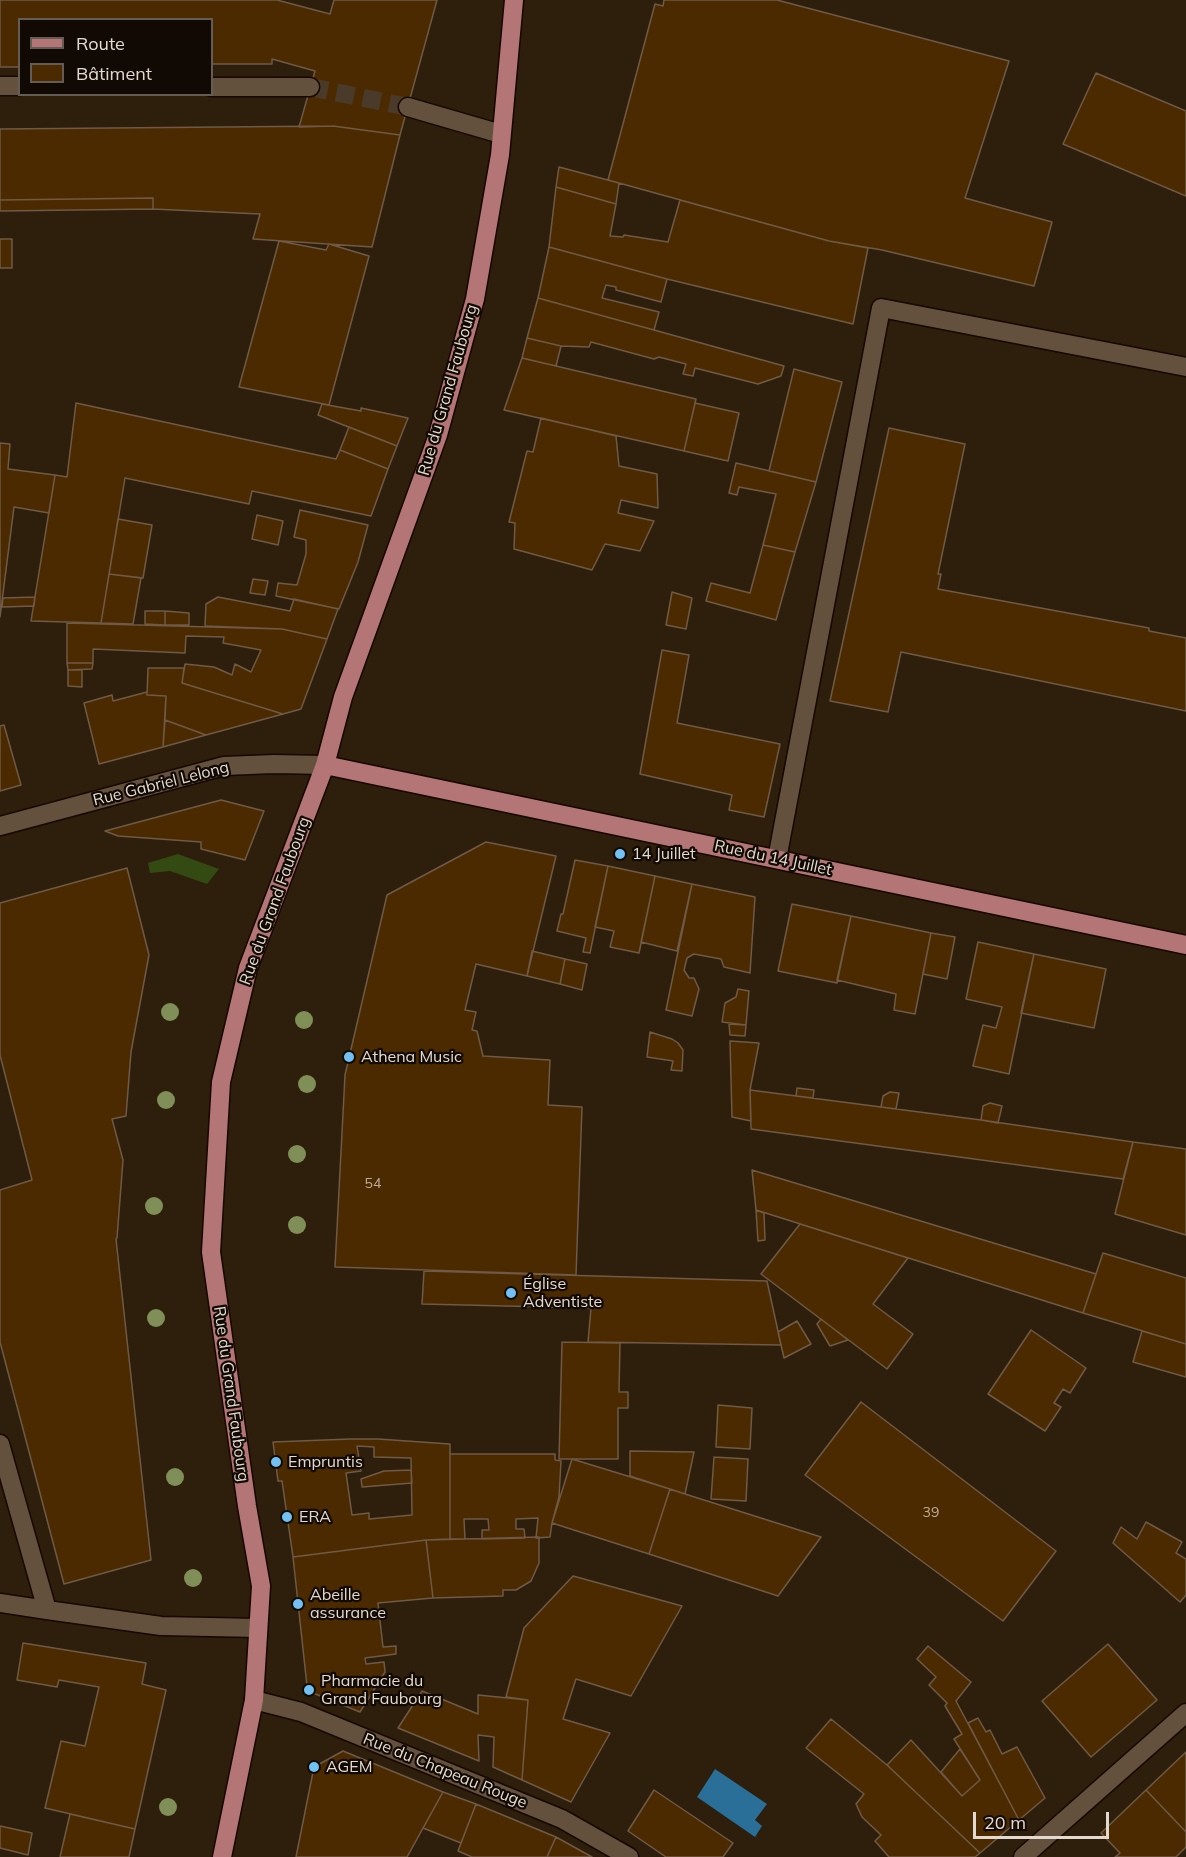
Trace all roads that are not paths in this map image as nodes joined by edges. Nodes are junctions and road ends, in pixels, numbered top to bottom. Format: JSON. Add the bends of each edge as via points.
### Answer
{"nodes":[{"id":1,"x":514,"y":0,"type":"edge"},
{"id":2,"x":0,"y":86,"type":"edge"},
{"id":3,"x":18,"y":86,"type":"edge"},
{"id":4,"x":213,"y":87,"type":"edge"},
{"id":5,"x":310,"y":87,"type":"tunnel mouth"},
{"id":6,"x":408,"y":107,"type":"tunnel mouth"},
{"id":7,"x":501,"y":134,"type":"junction"},
{"id":8,"x":1186,"y":367,"type":"edge"},
{"id":9,"x":325,"y":765,"type":"junction"},
{"id":10,"x":0,"y":826,"type":"edge"},
{"id":11,"x":777,"y":859,"type":"junction"},
{"id":12,"x":1186,"y":945,"type":"edge"},
{"id":13,"x":0,"y":1444,"type":"edge"},
{"id":14,"x":0,"y":1603,"type":"edge"},
{"id":15,"x":46,"y":1610,"type":"junction"},
{"id":16,"x":258,"y":1628,"type":"junction"},
{"id":17,"x":254,"y":1700,"type":"junction"},
{"id":18,"x":1186,"y":1713,"type":"edge"},
{"id":19,"x":222,"y":1857,"type":"edge"},
{"id":20,"x":629,"y":1857,"type":"edge"},
{"id":21,"x":1023,"y":1857,"type":"edge"}],
"edges":[{"from":1,"to":7,"type":"main road","name":"Rue du Grand Faubourg"},
{"from":2,"to":3,"type":"street"},
{"from":4,"to":5,"type":"street"},
{"from":6,"to":7,"type":"street"},
{"from":7,"to":9,"type":"main road","name":"Rue du Grand Faubourg","via":[[475,299],[442,423],[343,697]]},
{"from":8,"to":11,"type":"street","via":[[881,308]]},
{"from":9,"to":10,"type":"street","name":"Rue Gabriel Lelong","via":[[224,766]]},
{"from":9,"to":11,"type":"main road","name":"Rue du 14 Juillet"},
{"from":9,"to":16,"type":"main road","name":"Rue du Grand Faubourg","via":[[248,968],[221,1082],[211,1252],[261,1586]]},
{"from":11,"to":12,"type":"main road","name":"Rue du 14 Juillet"},
{"from":13,"to":15,"type":"street"},
{"from":14,"to":15,"type":"street"},
{"from":15,"to":16,"type":"street","via":[[161,1626]]},
{"from":16,"to":17,"type":"main road","name":"Rue du Grand Faubourg"},
{"from":17,"to":19,"type":"main road","name":"Rue du Grand Faubourg"},
{"from":17,"to":20,"type":"street","name":"Rue du Chapeau Rouge","via":[[301,1712],[562,1819]]},
{"from":18,"to":21,"type":"street"}]}
